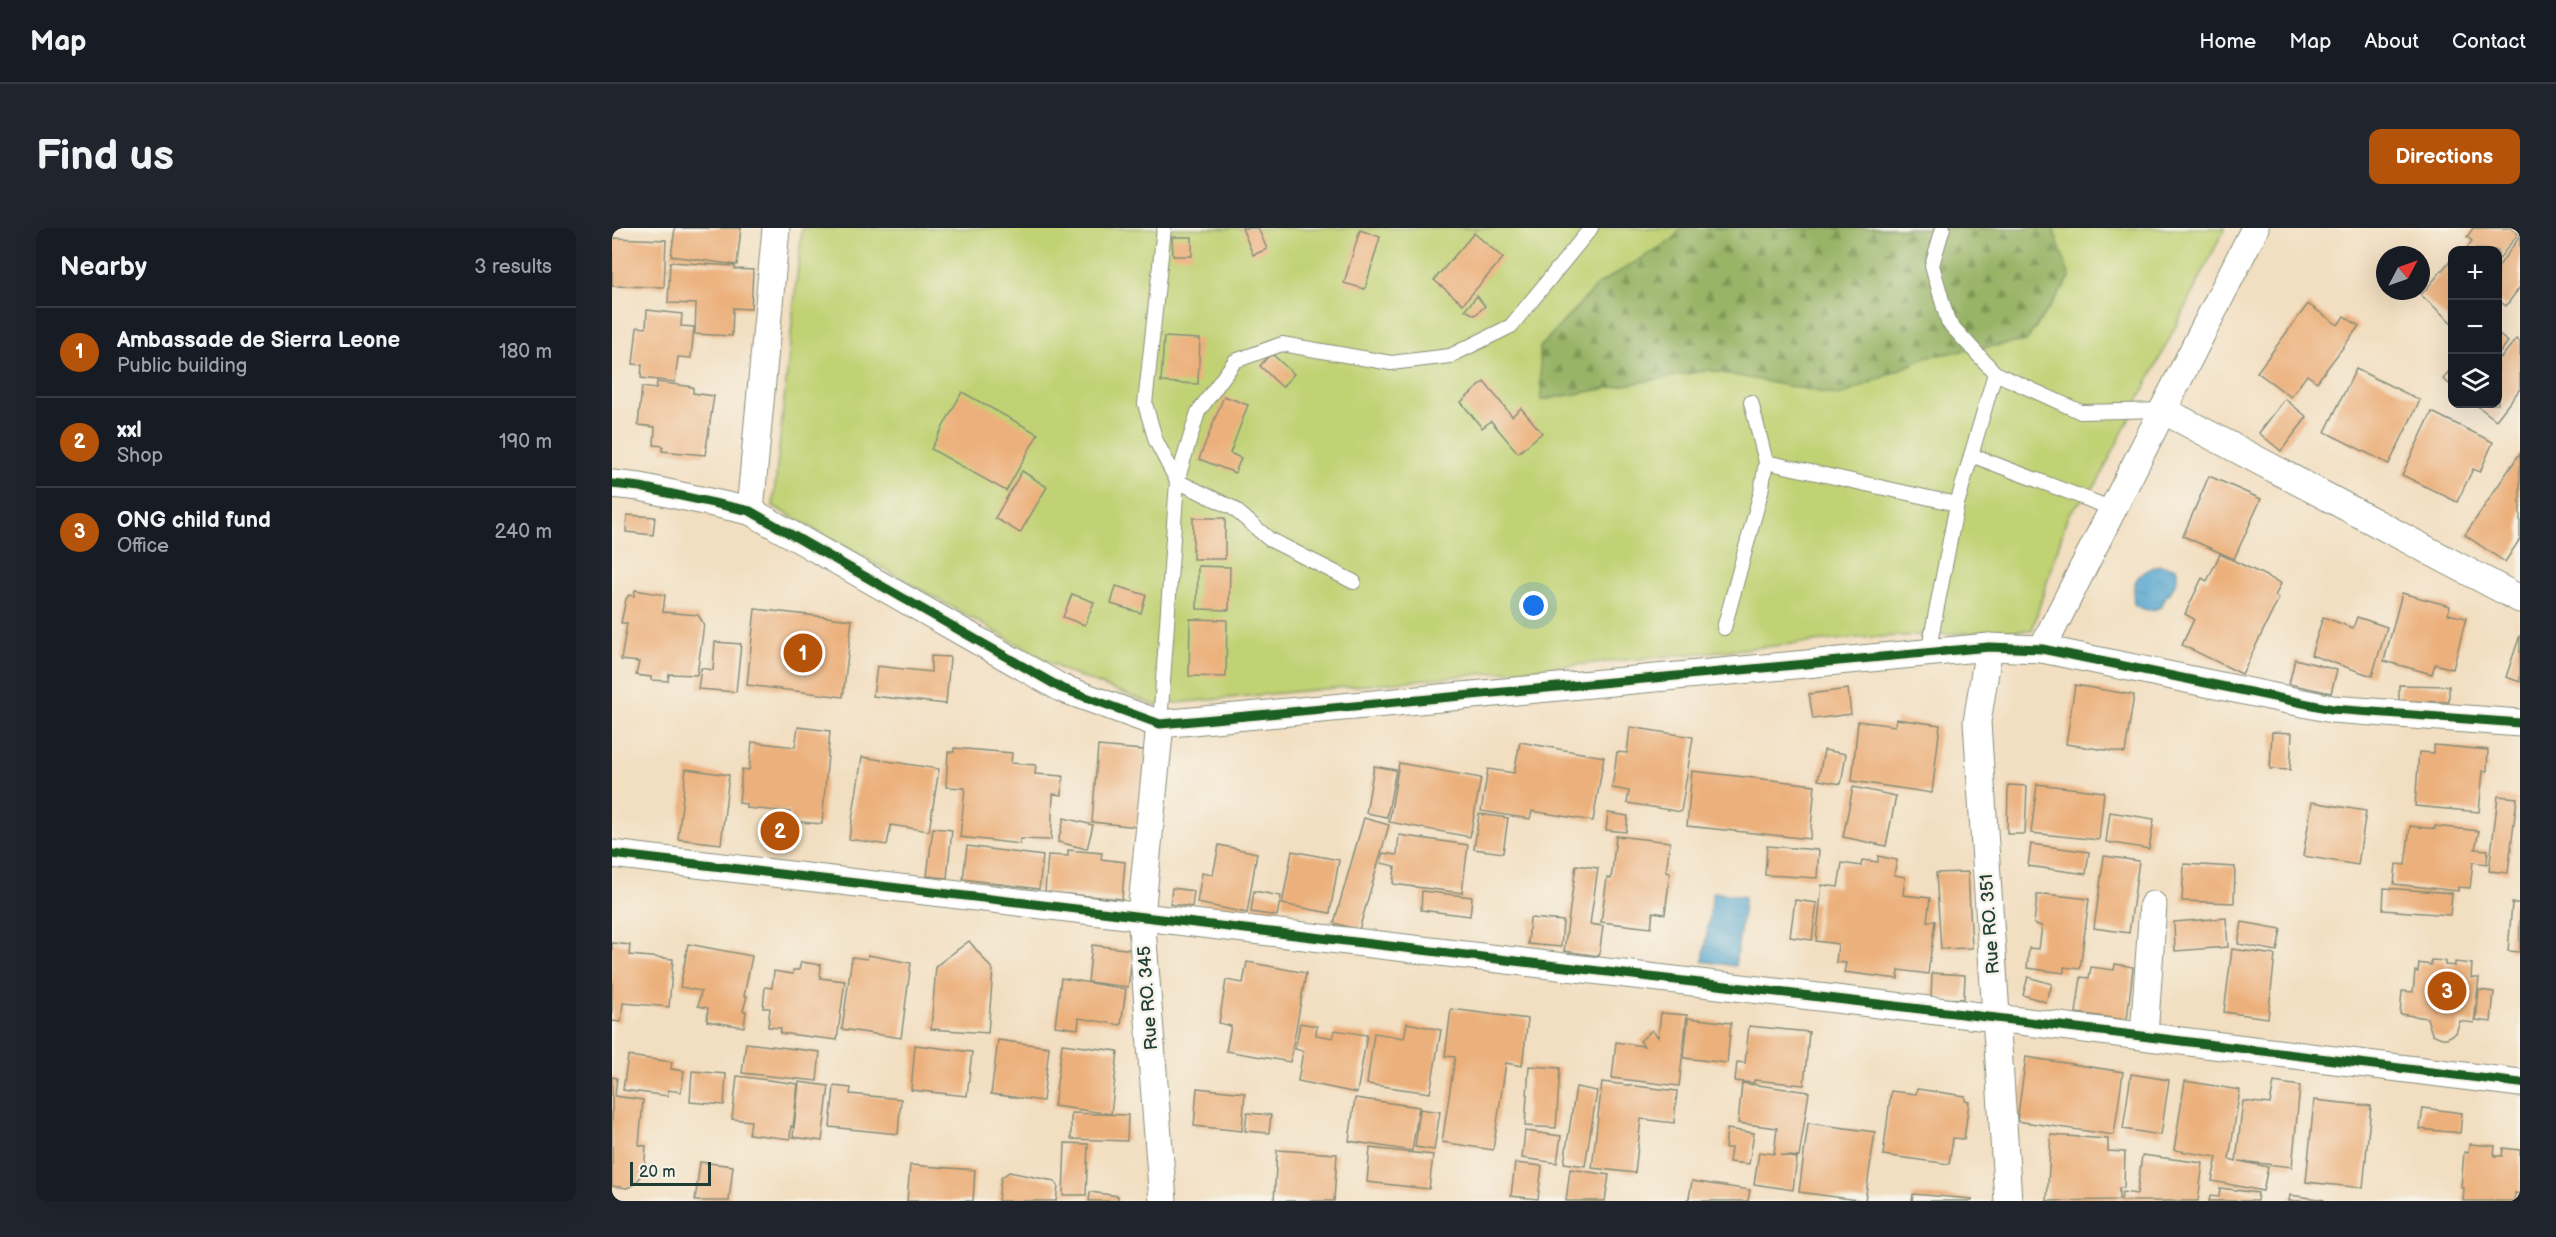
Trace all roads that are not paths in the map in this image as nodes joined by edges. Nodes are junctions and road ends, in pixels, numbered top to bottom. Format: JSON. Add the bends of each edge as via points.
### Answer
{"nodes":[{"id":1,"x":776,"y":228,"type":"edge"},
{"id":2,"x":1164,"y":228,"type":"edge"},
{"id":3,"x":1591,"y":228,"type":"edge"},
{"id":4,"x":1943,"y":228,"type":"edge"},
{"id":5,"x":2255,"y":228,"type":"edge"},
{"id":6,"x":1995,"y":373,"type":"junction"},
{"id":7,"x":1751,"y":402,"type":"dead end"},
{"id":8,"x":2163,"y":410,"type":"junction"},
{"id":9,"x":1971,"y":455,"type":"junction"},
{"id":10,"x":1766,"y":462,"type":"junction"},
{"id":11,"x":1177,"y":481,"type":"junction"},
{"id":12,"x":612,"y":484,"type":"edge"},
{"id":13,"x":1957,"y":504,"type":"junction"},
{"id":14,"x":2113,"y":509,"type":"junction"},
{"id":15,"x":750,"y":511,"type":"junction"},
{"id":16,"x":1354,"y":582,"type":"dead end"},
{"id":17,"x":2520,"y":599,"type":"edge"},
{"id":18,"x":1724,"y":628,"type":"dead end"},
{"id":19,"x":1989,"y":647,"type":"junction"},
{"id":20,"x":2042,"y":649,"type":"junction"},
{"id":21,"x":1928,"y":653,"type":"junction"},
{"id":22,"x":2520,"y":723,"type":"edge"},
{"id":23,"x":1160,"y":724,"type":"junction"},
{"id":24,"x":612,"y":854,"type":"edge"},
{"id":25,"x":2153,"y":905,"type":"dead end"},
{"id":26,"x":1141,"y":915,"type":"junction"},
{"id":27,"x":1996,"y":1018,"type":"junction"},
{"id":28,"x":2144,"y":1036,"type":"junction"},
{"id":29,"x":2520,"y":1083,"type":"edge"},
{"id":30,"x":1164,"y":1201,"type":"edge"},
{"id":31,"x":2008,"y":1201,"type":"edge"}],
"edges":[{"from":1,"to":15,"type":"street"},
{"from":2,"to":11,"type":"lane","via":[[1144,404],[1156,441]]},
{"from":3,"to":11,"type":"lane","via":[[1511,326],[1450,356],[1391,363],[1282,344],[1235,361],[1198,412]]},
{"from":4,"to":6,"type":"lane","via":[[1932,265],[1948,322]]},
{"from":5,"to":8,"type":"street"},
{"from":6,"to":8,"type":"lane","via":[[2081,412]]},
{"from":6,"to":9,"type":"lane"},
{"from":7,"to":10,"type":"lane"},
{"from":8,"to":14,"type":"street"},
{"from":8,"to":17,"type":"street"},
{"from":9,"to":13,"type":"lane"},
{"from":9,"to":14,"type":"lane"},
{"from":10,"to":13,"type":"lane"},
{"from":10,"to":18,"type":"lane"},
{"from":11,"to":16,"type":"lane","via":[[1233,508],[1269,538]]},
{"from":11,"to":23,"type":"lane"},
{"from":12,"to":15,"type":"street"},
{"from":13,"to":21,"type":"lane"},
{"from":14,"to":20,"type":"street"},
{"from":15,"to":23,"type":"street","via":[[1061,688]]},
{"from":19,"to":20,"type":"street"},
{"from":19,"to":21,"type":"street"},
{"from":19,"to":27,"type":"street","name":"Rue RO. 351","via":[[1977,722]]},
{"from":20,"to":22,"type":"street","via":[[2332,709]]},
{"from":21,"to":23,"type":"street"},
{"from":23,"to":26,"type":"street","name":"Rue RO. 345"},
{"from":24,"to":26,"type":"street"},
{"from":25,"to":28,"type":"street"},
{"from":26,"to":27,"type":"street"},
{"from":26,"to":30,"type":"street","name":"Rue RO. 345"},
{"from":27,"to":28,"type":"street"},
{"from":27,"to":31,"type":"street","name":"Rue RO. 351"},
{"from":28,"to":29,"type":"street"}]}
